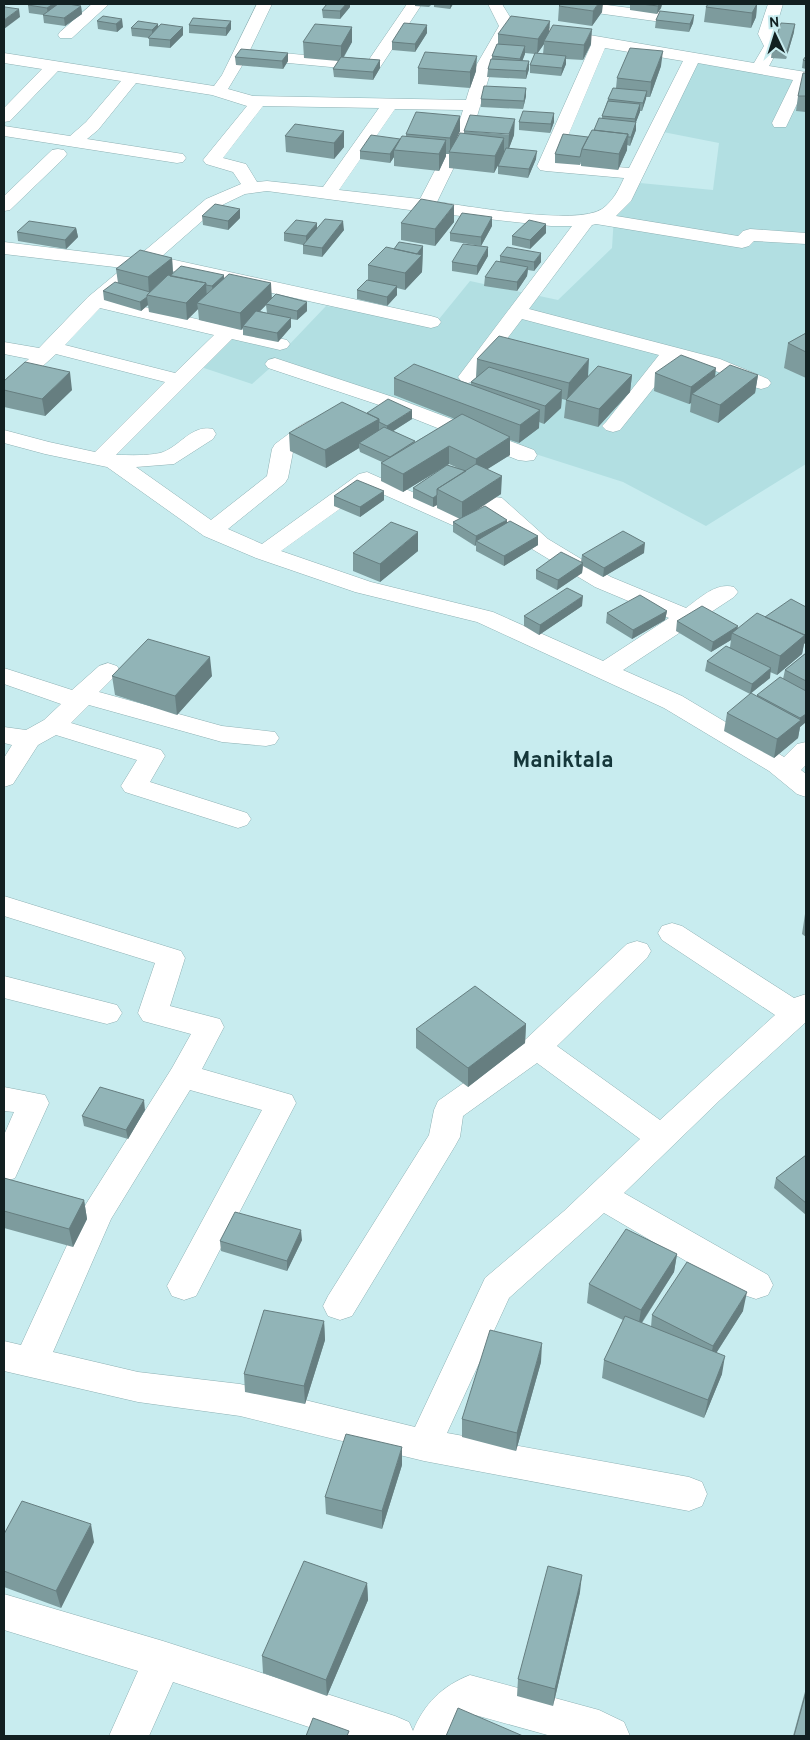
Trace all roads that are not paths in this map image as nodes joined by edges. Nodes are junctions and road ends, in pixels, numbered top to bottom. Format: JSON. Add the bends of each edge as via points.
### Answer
{"nodes":[{"id":1,"x":101,"y":4,"type":"edge"},
{"id":2,"x":264,"y":4,"type":"edge"},
{"id":3,"x":414,"y":4,"type":"edge"},
{"id":4,"x":494,"y":4,"type":"edge"},
{"id":5,"x":576,"y":4,"type":"edge"},
{"id":6,"x":776,"y":4,"type":"edge"},
{"id":7,"x":669,"y":18,"type":"edge"},
{"id":8,"x":235,"y":24,"type":"dead end"},
{"id":9,"x":253,"y":26,"type":"junction"},
{"id":10,"x":507,"y":26,"type":"junction"},
{"id":11,"x":66,"y":35,"type":"dead end"},
{"id":12,"x":600,"y":42,"type":"junction"},
{"id":13,"x":238,"y":54,"type":"junction"},
{"id":14,"x":693,"y":57,"type":"junction"},
{"id":15,"x":4,"y":58,"type":"edge"},
{"id":16,"x":53,"y":67,"type":"junction"},
{"id":17,"x":759,"y":69,"type":"junction"},
{"id":18,"x":804,"y":77,"type":"edge"},
{"id":19,"x":131,"y":78,"type":"junction"},
{"id":20,"x":218,"y":92,"type":"junction"},
{"id":21,"x":253,"y":101,"type":"junction"},
{"id":22,"x":391,"y":103,"type":"junction"},
{"id":23,"x":472,"y":105,"type":"junction"},
{"id":24,"x":4,"y":117,"type":"edge"},
{"id":25,"x":780,"y":123,"type":"dead end"},
{"id":26,"x":4,"y":131,"type":"edge"},
{"id":27,"x":73,"y":142,"type":"junction"},
{"id":28,"x":58,"y":154,"type":"dead end"},
{"id":29,"x":177,"y":158,"type":"dead end"},
{"id":30,"x":635,"y":174,"type":"junction"},
{"id":31,"x":252,"y":188,"type":"junction"},
{"id":32,"x":327,"y":194,"type":"junction"},
{"id":33,"x":4,"y":206,"type":"edge"},
{"id":34,"x":425,"y":207,"type":"junction"},
{"id":35,"x":591,"y":220,"type":"junction"},
{"id":36,"x":806,"y":238,"type":"edge"},
{"id":37,"x":4,"y":248,"type":"edge"},
{"id":38,"x":142,"y":262,"type":"junction"},
{"id":39,"x":95,"y":301,"type":"junction"},
{"id":40,"x":517,"y":312,"type":"junction"},
{"id":41,"x":431,"y":322,"type":"dead end"},
{"id":42,"x":228,"y":332,"type":"junction"},
{"id":43,"x":4,"y":348,"type":"edge"},
{"id":44,"x":47,"y":351,"type":"junction"},
{"id":45,"x":672,"y":352,"type":"junction"},
{"id":46,"x":468,"y":377,"type":"dead end"},
{"id":47,"x":180,"y":380,"type":"junction"},
{"id":48,"x":761,"y":383,"type":"dead end"},
{"id":49,"x":4,"y":391,"type":"edge"},
{"id":50,"x":363,"y":394,"type":"junction"},
{"id":51,"x":613,"y":426,"type":"dead end"},
{"id":52,"x":205,"y":434,"type":"dead end"},
{"id":53,"x":4,"y":436,"type":"edge"},
{"id":54,"x":526,"y":455,"type":"dead end"},
{"id":55,"x":107,"y":461,"type":"junction"},
{"id":56,"x":212,"y":531,"type":"junction"},
{"id":57,"x":264,"y":553,"type":"junction"},
{"id":58,"x":726,"y":592,"type":"dead end"},
{"id":59,"x":688,"y":617,"type":"junction"},
{"id":60,"x":108,"y":671,"type":"dead end"},
{"id":61,"x":605,"y":671,"type":"junction"},
{"id":62,"x":4,"y":676,"type":"edge"},
{"id":63,"x":80,"y":698,"type":"junction"},
{"id":64,"x":53,"y":726,"type":"junction"},
{"id":65,"x":4,"y":735,"type":"edge"},
{"id":66,"x":266,"y":738,"type":"dead end"},
{"id":67,"x":29,"y":739,"type":"junction"},
{"id":68,"x":806,"y":750,"type":"edge"},
{"id":69,"x":785,"y":771,"type":"junction"},
{"id":70,"x":4,"y":778,"type":"edge"},
{"id":71,"x":806,"y":788,"type":"edge"},
{"id":72,"x":238,"y":819,"type":"dead end"},
{"id":73,"x":4,"y":906,"type":"edge"},
{"id":74,"x":672,"y":933,"type":"dead end"},
{"id":75,"x":637,"y":951,"type":"dead end"},
{"id":76,"x":4,"y":987,"type":"edge"},
{"id":77,"x":801,"y":1010,"type":"edge"},
{"id":78,"x":107,"y":1013,"type":"dead end"},
{"id":79,"x":537,"y":1047,"type":"junction"},
{"id":80,"x":183,"y":1076,"type":"junction"},
{"id":81,"x":4,"y":1100,"type":"edge"},
{"id":82,"x":662,"y":1138,"type":"junction"},
{"id":83,"x":10,"y":1180,"type":"edge"},
{"id":84,"x":602,"y":1196,"type":"junction"},
{"id":85,"x":756,"y":1285,"type":"dead end"},
{"id":86,"x":184,"y":1286,"type":"dead end"},
{"id":87,"x":340,"y":1306,"type":"dead end"},
{"id":88,"x":17,"y":1359,"type":"edge"},
{"id":89,"x":424,"y":1445,"type":"junction"},
{"id":90,"x":689,"y":1494,"type":"dead end"},
{"id":91,"x":4,"y":1612,"type":"edge"},
{"id":92,"x":163,"y":1660,"type":"junction"},
{"id":93,"x":601,"y":1734,"type":"edge"},
{"id":94,"x":129,"y":1736,"type":"edge"},
{"id":95,"x":395,"y":1736,"type":"edge"},
{"id":96,"x":432,"y":1736,"type":"edge"}],
"edges":[{"from":1,"to":11,"type":"street"},
{"from":2,"to":9,"type":"street"},
{"from":3,"to":13,"type":"street","via":[[374,66]]},
{"from":4,"to":10,"type":"street"},
{"from":5,"to":7,"type":"street"},
{"from":6,"to":17,"type":"street","via":[[766,34],[772,46]]},
{"from":8,"to":9,"type":"street"},
{"from":9,"to":13,"type":"street"},
{"from":10,"to":12,"type":"street"},
{"from":10,"to":23,"type":"street","via":[[485,64]]},
{"from":12,"to":14,"type":"street"},
{"from":12,"to":30,"type":"street","via":[[546,166]]},
{"from":13,"to":20,"type":"street"},
{"from":14,"to":17,"type":"street"},
{"from":14,"to":30,"type":"street"},
{"from":15,"to":16,"type":"street"},
{"from":16,"to":19,"type":"street"},
{"from":16,"to":24,"type":"street"},
{"from":17,"to":18,"type":"street"},
{"from":18,"to":25,"type":"street"},
{"from":19,"to":20,"type":"street"},
{"from":19,"to":27,"type":"street","via":[[92,126]]},
{"from":20,"to":21,"type":"street"},
{"from":21,"to":22,"type":"street"},
{"from":21,"to":31,"type":"street","via":[[255,106],[212,160],[240,168]]},
{"from":22,"to":23,"type":"street"},
{"from":22,"to":32,"type":"street"},
{"from":23,"to":34,"type":"street","via":[[466,126]]},
{"from":26,"to":27,"type":"street"},
{"from":27,"to":29,"type":"street"},
{"from":28,"to":33,"type":"street"},
{"from":30,"to":35,"type":"street","via":[[622,200],[607,214]]},
{"from":31,"to":32,"type":"street","via":[[267,186]]},
{"from":31,"to":38,"type":"street","via":[[241,189],[212,203]]},
{"from":32,"to":34,"type":"street"},
{"from":34,"to":35,"type":"street","via":[[551,221]]},
{"from":35,"to":36,"type":"street","via":[[742,242],[750,235]]},
{"from":35,"to":40,"type":"street"},
{"from":37,"to":38,"type":"street"},
{"from":38,"to":39,"type":"street"},
{"from":38,"to":41,"type":"street"},
{"from":39,"to":42,"type":"street"},
{"from":39,"to":44,"type":"street"},
{"from":40,"to":45,"type":"street"},
{"from":40,"to":46,"type":"street"},
{"from":42,"to":47,"type":"street"},
{"from":42,"to":50,"type":"street"},
{"from":43,"to":44,"type":"street"},
{"from":44,"to":47,"type":"street"},
{"from":44,"to":49,"type":"street"},
{"from":45,"to":48,"type":"street","via":[[713,363]]},
{"from":45,"to":51,"type":"street"},
{"from":47,"to":55,"type":"street"},
{"from":50,"to":54,"type":"street"},
{"from":50,"to":56,"type":"street","via":[[283,448],[277,478]]},
{"from":52,"to":55,"type":"street","via":[[166,459]]},
{"from":53,"to":55,"type":"street"},
{"from":55,"to":56,"type":"street"},
{"from":56,"to":57,"type":"street"},
{"from":57,"to":59,"type":"street","via":[[367,478],[461,522],[494,503],[540,544],[603,582]]},
{"from":57,"to":61,"type":"street","via":[[363,587],[485,617]]},
{"from":58,"to":59,"type":"street"},
{"from":59,"to":61,"type":"street"},
{"from":60,"to":63,"type":"street"},
{"from":61,"to":69,"type":"street","via":[[673,702]]},
{"from":62,"to":63,"type":"street"},
{"from":63,"to":64,"type":"street"},
{"from":63,"to":66,"type":"street","via":[[222,734]]},
{"from":64,"to":67,"type":"street"},
{"from":64,"to":72,"type":"street","via":[[152,756],[134,786]]},
{"from":65,"to":67,"type":"street"},
{"from":67,"to":70,"type":"street"},
{"from":68,"to":69,"type":"street"},
{"from":69,"to":71,"type":"street"},
{"from":73,"to":80,"type":"street","via":[[171,958],[153,1014],[208,1027]]},
{"from":74,"to":77,"type":"street"},
{"from":75,"to":79,"type":"street"},
{"from":76,"to":78,"type":"street"},
{"from":77,"to":82,"type":"street"},
{"from":79,"to":82,"type":"street"},
{"from":79,"to":87,"type":"street","via":[[449,1110],[444,1137]]},
{"from":80,"to":86,"type":"street","via":[[281,1103]]},
{"from":80,"to":88,"type":"street","via":[[83,1208]]},
{"from":81,"to":83,"type":"street","via":[[34,1103]]},
{"from":82,"to":84,"type":"street"},
{"from":84,"to":85,"type":"street"},
{"from":84,"to":89,"type":"street","via":[[497,1288]]},
{"from":88,"to":89,"type":"street","via":[[138,1387],[240,1400]]},
{"from":89,"to":90,"type":"street"},
{"from":91,"to":92,"type":"street"},
{"from":92,"to":94,"type":"street"},
{"from":92,"to":95,"type":"street"},
{"from":93,"to":96,"type":"street","via":[[470,1694],[440,1719]]}]}
